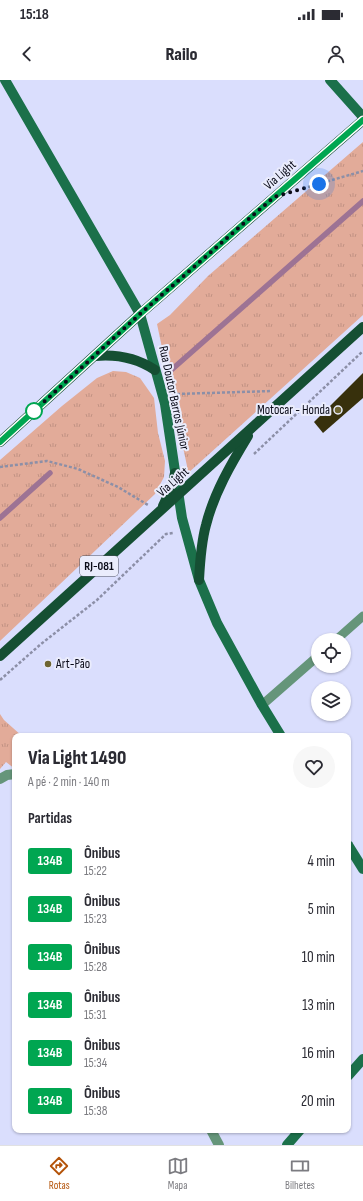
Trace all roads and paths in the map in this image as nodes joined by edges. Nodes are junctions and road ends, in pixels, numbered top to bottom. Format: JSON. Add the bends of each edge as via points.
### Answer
{"nodes":[{"id":1,"x":5,"y":80,"type":"edge"},
{"id":2,"x":330,"y":80,"type":"edge"},
{"id":3,"x":363,"y":119,"type":"edge"},
{"id":4,"x":363,"y":171,"type":"edge"},
{"id":5,"x":304,"y":188,"type":"dead end"},
{"id":6,"x":140,"y":314,"type":"junction"},
{"id":7,"x":363,"y":327,"type":"edge"},
{"id":8,"x":363,"y":351,"type":"edge"},
{"id":9,"x":94,"y":356,"type":"junction"},
{"id":10,"x":155,"y":370,"type":"junction"},
{"id":11,"x":293,"y":391,"type":"junction"},
{"id":12,"x":162,"y":395,"type":"junction"},
{"id":13,"x":254,"y":427,"type":"junction"},
{"id":14,"x":0,"y":442,"type":"edge"},
{"id":15,"x":251,"y":460,"type":"dead end"},
{"id":16,"x":0,"y":467,"type":"edge"},
{"id":17,"x":175,"y":473,"type":"junction"},
{"id":18,"x":178,"y":495,"type":"junction"},
{"id":19,"x":160,"y":510,"type":"junction"},
{"id":20,"x":185,"y":530,"type":"junction"},
{"id":21,"x":199,"y":580,"type":"junction"},
{"id":22,"x":363,"y":616,"type":"edge"},
{"id":23,"x":344,"y":633,"type":"edge"},
{"id":24,"x":0,"y":656,"type":"edge"},
{"id":25,"x":311,"y":662,"type":"edge"},
{"id":26,"x":0,"y":680,"type":"edge"},
{"id":27,"x":262,"y":705,"type":"junction"},
{"id":28,"x":279,"y":733,"type":"edge"},
{"id":29,"x":12,"y":774,"type":"edge"},
{"id":30,"x":0,"y":778,"type":"edge"},
{"id":31,"x":351,"y":850,"type":"edge"},
{"id":32,"x":363,"y":869,"type":"edge"},
{"id":33,"x":363,"y":1059,"type":"edge"},
{"id":34,"x":351,"y":1073,"type":"edge"},
{"id":35,"x":212,"y":1133,"type":"edge"},
{"id":36,"x":297,"y":1133,"type":"edge"},
{"id":37,"x":218,"y":1145,"type":"edge"},
{"id":38,"x":287,"y":1145,"type":"edge"}],
"edges":[{"from":1,"to":6,"type":"main road","name":"Rua Doutor Barros Júnior"},
{"from":2,"to":3,"type":"main road"},
{"from":3,"to":6,"type":"main road","name":"Via Light"},
{"from":4,"to":5,"type":"path"},
{"from":6,"to":9,"type":"main road","name":"Via Light"},
{"from":6,"to":10,"type":"main road","name":"Rua Doutor Barros Júnior"},
{"from":7,"to":11,"type":"main road","name":"Via Light","number":"RJ-081"},
{"from":8,"to":15,"type":"path","via":[[254,454]]},
{"from":9,"to":10,"type":"main road","via":[[116,356]]},
{"from":9,"to":14,"type":"main road","name":"Via Light"},
{"from":10,"to":12,"type":"main road","name":"Rua Doutor Barros Júnior"},
{"from":11,"to":12,"type":"path"},
{"from":11,"to":13,"type":"main road","name":"Via Light","number":"RJ-081"},
{"from":12,"to":17,"type":"main road","name":"Rua Doutor Barros Júnior"},
{"from":13,"to":18,"type":"main road","name":"Via Light","number":"RJ-081"},
{"from":13,"to":21,"type":"main road","via":[[229,468],[210,510],[202,540]]},
{"from":16,"to":19,"type":"path","via":[[47,461],[78,469]]},
{"from":17,"to":18,"type":"main road","name":"Rua Doutor Barros Júnior"},
{"from":17,"to":19,"type":"main road","via":[[172,486]]},
{"from":18,"to":19,"type":"main road","name":"Via Light","number":"RJ-081"},
{"from":18,"to":20,"type":"main road","name":"Rua Doutor Barros Júnior"},
{"from":19,"to":24,"type":"main road","name":"Via Light","number":"RJ-081"},
{"from":20,"to":21,"type":"main road","name":"Rua Doutor Barros Júnior"},
{"from":20,"to":26,"type":"path","via":[[166,534],[98,600]]},
{"from":21,"to":27,"type":"main road","name":"Rua Doutor Barros Júnior","via":[[217,624]]},
{"from":22,"to":23,"type":"lane"},
{"from":25,"to":27,"type":"lane"},
{"from":27,"to":28,"type":"main road","name":"Rua Doutor Barros Júnior"},
{"from":29,"to":30,"type":"street"},
{"from":31,"to":32,"type":"main road"},
{"from":33,"to":34,"type":"main road"},
{"from":35,"to":37,"type":"street"},
{"from":36,"to":38,"type":"main road"}]}
